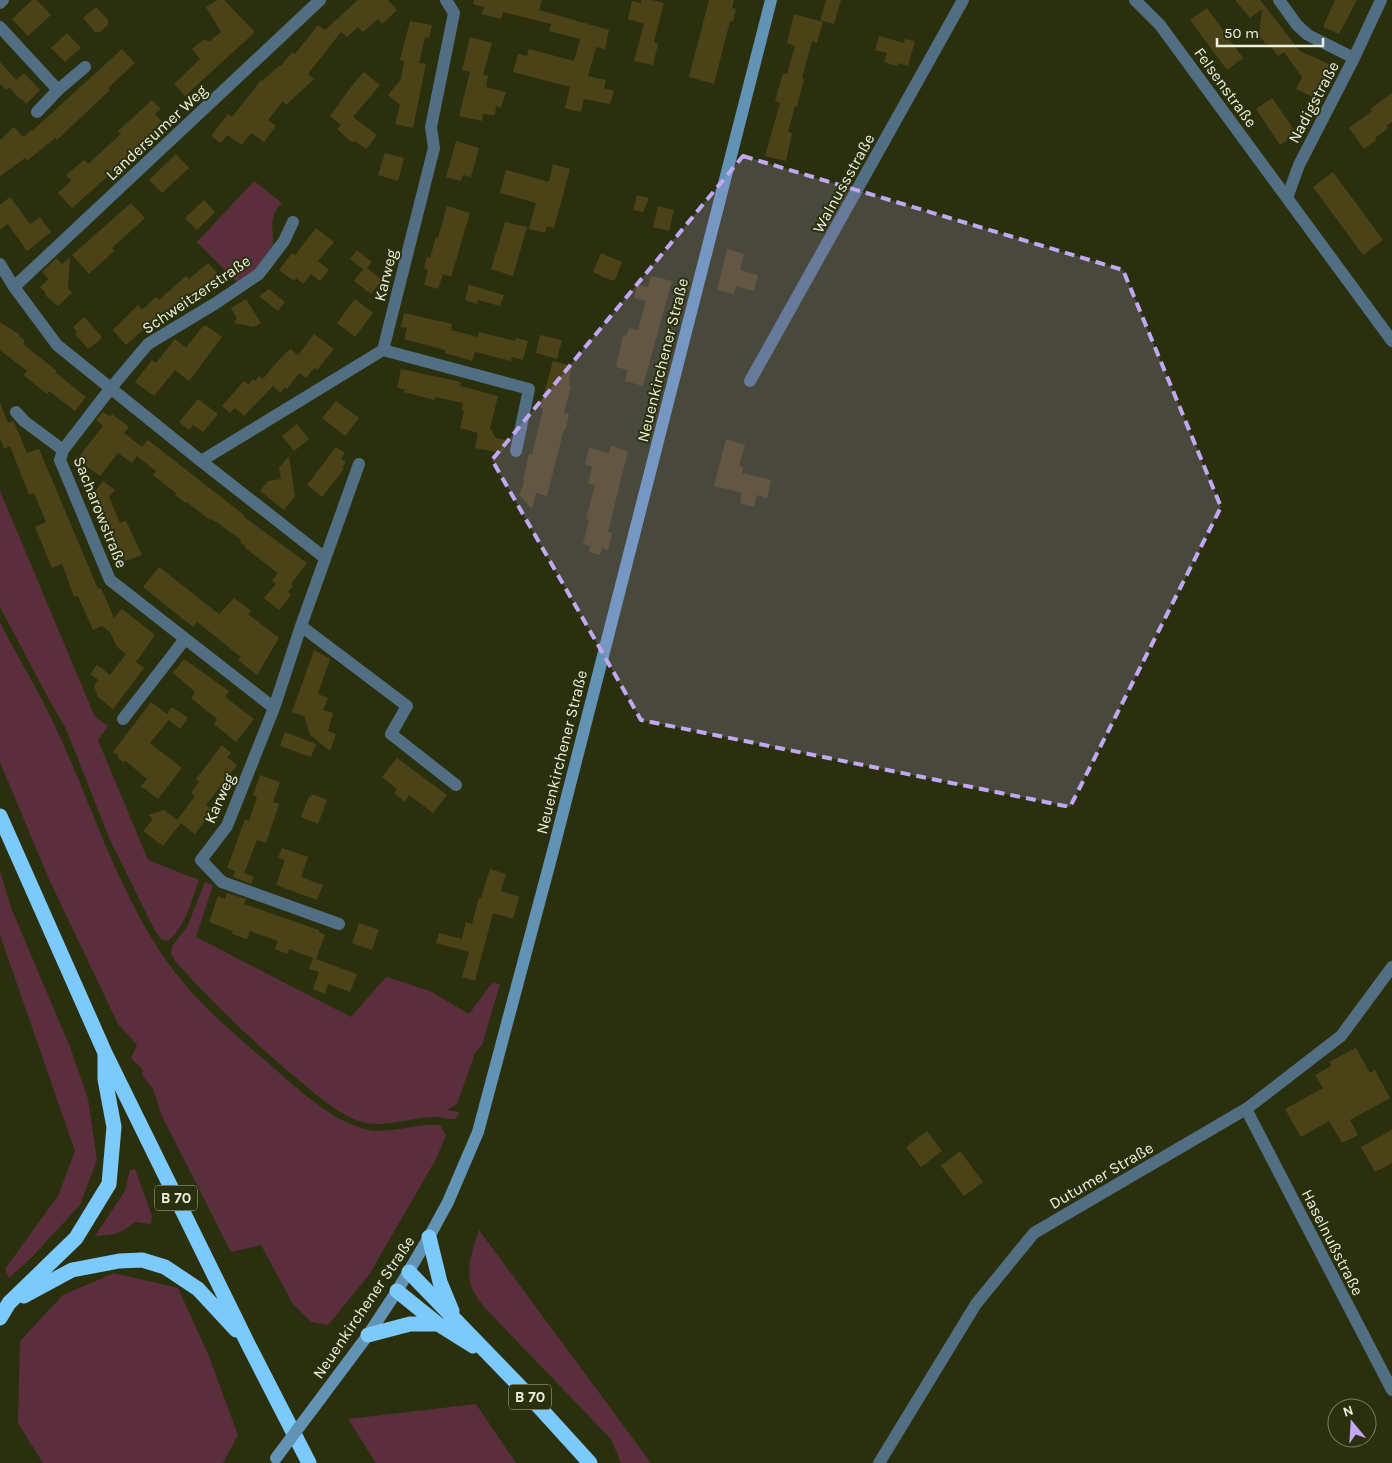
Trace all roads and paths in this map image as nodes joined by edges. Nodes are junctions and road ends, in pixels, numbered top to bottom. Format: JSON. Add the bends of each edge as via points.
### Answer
{"nodes":[{"id":1,"x":3,"y":0,"type":"edge"},
{"id":2,"x":320,"y":0,"type":"edge"},
{"id":3,"x":446,"y":0,"type":"edge"},
{"id":4,"x":771,"y":0,"type":"edge"},
{"id":5,"x":963,"y":0,"type":"edge"},
{"id":6,"x":1135,"y":0,"type":"edge"},
{"id":7,"x":1279,"y":0,"type":"edge"},
{"id":8,"x":1381,"y":0,"type":"edge"},
{"id":9,"x":0,"y":3,"type":"edge"},
{"id":10,"x":0,"y":27,"type":"edge"},
{"id":11,"x":1354,"y":58,"type":"junction"},
{"id":12,"x":85,"y":67,"type":"dead end"},
{"id":13,"x":58,"y":90,"type":"junction"},
{"id":14,"x":37,"y":112,"type":"dead end"},
{"id":15,"x":1287,"y":198,"type":"junction"},
{"id":16,"x":293,"y":222,"type":"dead end"},
{"id":17,"x":0,"y":264,"type":"edge"},
{"id":18,"x":14,"y":287,"type":"junction"},
{"id":19,"x":1392,"y":341,"type":"edge"},
{"id":20,"x":383,"y":350,"type":"junction"},
{"id":21,"x":750,"y":381,"type":"dead end"},
{"id":22,"x":110,"y":389,"type":"junction"},
{"id":23,"x":16,"y":412,"type":"dead end"},
{"id":24,"x":63,"y":450,"type":"junction"},
{"id":25,"x":516,"y":451,"type":"dead end"},
{"id":26,"x":201,"y":461,"type":"junction"},
{"id":27,"x":359,"y":464,"type":"dead end"},
{"id":28,"x":325,"y":558,"type":"junction"},
{"id":29,"x":301,"y":626,"type":"junction"},
{"id":30,"x":185,"y":639,"type":"junction"},
{"id":31,"x":274,"y":708,"type":"junction"},
{"id":32,"x":123,"y":719,"type":"dead end"},
{"id":33,"x":456,"y":785,"type":"dead end"},
{"id":34,"x":0,"y":816,"type":"edge"},
{"id":35,"x":339,"y":924,"type":"dead end"},
{"id":36,"x":1392,"y":967,"type":"edge"},
{"id":37,"x":105,"y":1053,"type":"junction"},
{"id":38,"x":1246,"y":1110,"type":"junction"},
{"id":39,"x":429,"y":1237,"type":"junction"},
{"id":40,"x":409,"y":1272,"type":"junction"},
{"id":41,"x":397,"y":1291,"type":"junction"},
{"id":42,"x":9,"y":1303,"type":"junction"},
{"id":43,"x":454,"y":1317,"type":"junction"},
{"id":44,"x":0,"y":1318,"type":"edge"},
{"id":45,"x":438,"y":1324,"type":"junction"},
{"id":46,"x":368,"y":1335,"type":"junction"},
{"id":47,"x":248,"y":1344,"type":"junction"},
{"id":48,"x":488,"y":1354,"type":"junction"},
{"id":49,"x":1392,"y":1390,"type":"edge"},
{"id":50,"x":572,"y":1441,"type":"junction"},
{"id":51,"x":274,"y":1460,"type":"edge"},
{"id":52,"x":309,"y":1463,"type":"edge"},
{"id":53,"x":580,"y":1463,"type":"edge"},
{"id":54,"x":590,"y":1463,"type":"edge"},
{"id":55,"x":879,"y":1463,"type":"edge"}],
"edges":[{"from":1,"to":9,"type":"street"},
{"from":2,"to":18,"type":"street","name":"Landersumer Weg"},
{"from":3,"to":20,"type":"street","name":"Karweg","via":[[454,13],[431,127],[434,148]]},
{"from":4,"to":39,"type":"street","name":"Neuenkirchener Straße","via":[[478,1132]]},
{"from":5,"to":21,"type":"street","name":"Walnussstraße"},
{"from":6,"to":15,"type":"street","name":"Felsenstraße","via":[[1160,24]]},
{"from":7,"to":11,"type":"street","via":[[1308,35]]},
{"from":8,"to":11,"type":"street","name":"Nadigstraße"},
{"from":10,"to":13,"type":"street"},
{"from":11,"to":15,"type":"street","name":"Nadigstraße","via":[[1298,165]]},
{"from":12,"to":13,"type":"street"},
{"from":13,"to":14,"type":"street"},
{"from":15,"to":19,"type":"street","name":"Felsenstraße"},
{"from":16,"to":22,"type":"street","name":"Schweitzerstraße","via":[[284,241],[260,274],[148,344]]},
{"from":17,"to":18,"type":"street"},
{"from":18,"to":22,"type":"street","via":[[57,345]]},
{"from":20,"to":25,"type":"street","via":[[529,388]]},
{"from":20,"to":26,"type":"street"},
{"from":22,"to":24,"type":"street","name":"Sacharowstraße"},
{"from":22,"to":26,"type":"street"},
{"from":23,"to":24,"type":"street","name":"Sacharowstraße"},
{"from":24,"to":30,"type":"street","name":"Sacharowstraße","via":[[60,460],[110,580]]},
{"from":26,"to":28,"type":"street"},
{"from":27,"to":28,"type":"street","name":"Karweg"},
{"from":28,"to":29,"type":"street","name":"Karweg"},
{"from":29,"to":31,"type":"street","name":"Karweg"},
{"from":29,"to":33,"type":"street","via":[[407,706],[390,734]]},
{"from":30,"to":31,"type":"street","name":"Sacharowstraße"},
{"from":30,"to":32,"type":"street"},
{"from":31,"to":35,"type":"street","name":"Karweg","via":[[227,826],[201,860],[222,882]]},
{"from":34,"to":37,"type":"highway","number":"B 70"},
{"from":36,"to":38,"type":"street","name":"Dutumer Straße","via":[[1341,1036]]},
{"from":37,"to":42,"type":"highway","number":"B 70","via":[[105,1079],[114,1127],[108,1184],[76,1238]]},
{"from":37,"to":47,"type":"highway","number":"B 70"},
{"from":38,"to":49,"type":"street","name":"Haselnußstraße"},
{"from":38,"to":55,"type":"street","name":"Dutumer Straße","via":[[1034,1233],[976,1304]]},
{"from":39,"to":40,"type":"street","name":"Neuenkirchener Straße"},
{"from":39,"to":43,"type":"highway","number":"B 70","via":[[440,1282]]},
{"from":40,"to":41,"type":"street","name":"Neuenkirchener Straße"},
{"from":40,"to":43,"type":"highway","number":"B 70"},
{"from":41,"to":45,"type":"highway","number":"B 70"},
{"from":41,"to":46,"type":"street","name":"Neuenkirchener Straße"},
{"from":42,"to":44,"type":"highway","number":"B 70"},
{"from":42,"to":47,"type":"highway","number":"B 70","via":[[72,1270],[142,1260],[165,1267],[198,1289]]},
{"from":43,"to":48,"type":"highway","number":"B 70"},
{"from":45,"to":46,"type":"highway","via":[[410,1324]]},
{"from":45,"to":48,"type":"highway","number":"B 70"},
{"from":46,"to":51,"type":"street","name":"Neuenkirchener Straße","bridge":true},
{"from":47,"to":52,"type":"highway","number":"B 70"},
{"from":48,"to":50,"type":"highway","number":"B 70"},
{"from":50,"to":53,"type":"highway","number":"B 70"},
{"from":50,"to":54,"type":"highway","number":"B 70"}]}
